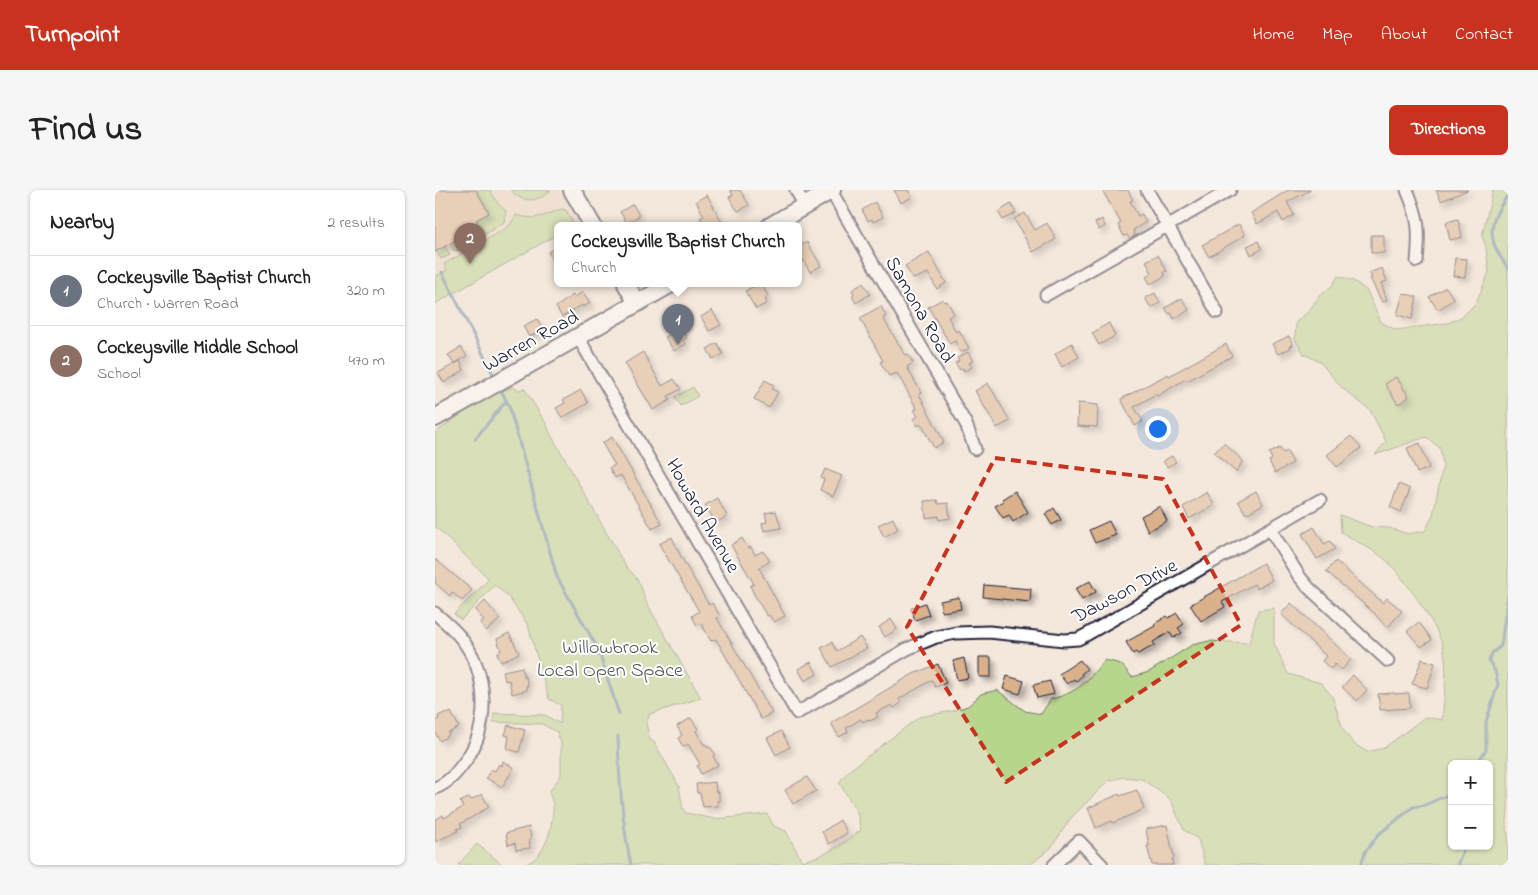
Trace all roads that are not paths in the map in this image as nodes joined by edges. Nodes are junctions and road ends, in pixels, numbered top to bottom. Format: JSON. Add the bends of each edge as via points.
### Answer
{"nodes":[{"id":1,"x":572,"y":190,"type":"edge"},
{"id":2,"x":796,"y":190,"type":"edge"},
{"id":3,"x":832,"y":190,"type":"edge"},
{"id":4,"x":1147,"y":190,"type":"edge"},
{"id":5,"x":1230,"y":190,"type":"edge"},
{"id":6,"x":1407,"y":190,"type":"edge"},
{"id":7,"x":805,"y":206,"type":"junction"},
{"id":8,"x":591,"y":222,"type":"edge"},
{"id":9,"x":777,"y":222,"type":"edge"},
{"id":10,"x":1168,"y":226,"type":"junction"},
{"id":11,"x":1417,"y":261,"type":"dead end"},
{"id":12,"x":628,"y":287,"type":"edge"},
{"id":13,"x":666,"y":287,"type":"edge"},
{"id":14,"x":1046,"y":295,"type":"dead end"},
{"id":15,"x":637,"y":303,"type":"junction"},
{"id":16,"x":1217,"y":312,"type":"dead end"},
{"id":17,"x":578,"y":337,"type":"junction"},
{"id":18,"x":435,"y":418,"type":"edge"},
{"id":19,"x":975,"y":449,"type":"dead end"},
{"id":20,"x":1320,"y":500,"type":"dead end"},
{"id":21,"x":1270,"y":529,"type":"junction"},
{"id":22,"x":435,"y":613,"type":"edge"},
{"id":23,"x":1388,"y":661,"type":"dead end"},
{"id":24,"x":797,"y":713,"type":"joint"},
{"id":25,"x":435,"y":788,"type":"edge"},
{"id":26,"x":1054,"y":865,"type":"edge"},
{"id":27,"x":1102,"y":865,"type":"edge"}],
"edges":[{"from":1,"to":8,"type":"street"},
{"from":2,"to":7,"type":"street"},
{"from":3,"to":7,"type":"street"},
{"from":3,"to":19,"type":"street","name":"Samona Road","via":[[966,424]]},
{"from":4,"to":10,"type":"street"},
{"from":5,"to":10,"type":"street"},
{"from":6,"to":11,"type":"street","via":[[1419,227]]},
{"from":7,"to":9,"type":"street"},
{"from":10,"to":14,"type":"street"},
{"from":10,"to":16,"type":"street"},
{"from":12,"to":15,"type":"street"},
{"from":13,"to":15,"type":"street","name":"Warren Road"},
{"from":15,"to":17,"type":"street","name":"Warren Road"},
{"from":17,"to":18,"type":"street","name":"Warren Road"},
{"from":17,"to":24,"type":"street","name":"Howard Avenue"},
{"from":20,"to":21,"type":"street","name":"Dawson Drive"},
{"from":21,"to":23,"type":"street","via":[[1309,588]]},
{"from":21,"to":24,"type":"street","name":"Dawson Drive","via":[[1086,636],[1064,640],[975,632],[936,637],[907,649]]},
{"from":22,"to":25,"type":"street","via":[[461,638],[472,655],[479,670],[484,707],[477,741],[468,756],[451,778]]},
{"from":26,"to":27,"type":"street","via":[[1079,841]]}]}
